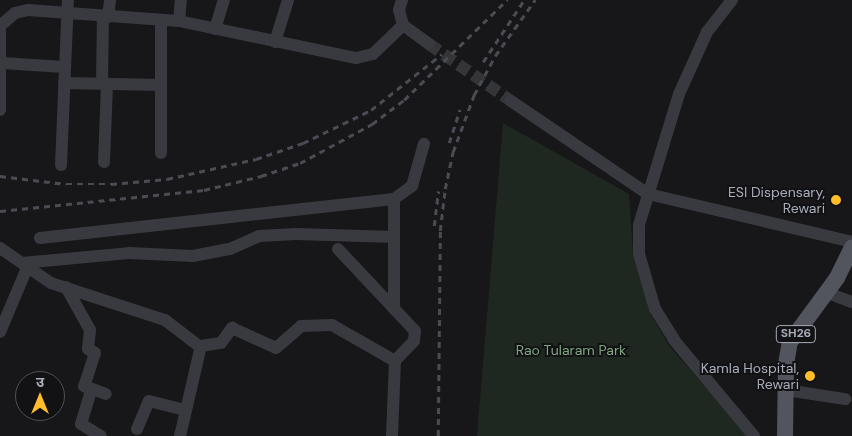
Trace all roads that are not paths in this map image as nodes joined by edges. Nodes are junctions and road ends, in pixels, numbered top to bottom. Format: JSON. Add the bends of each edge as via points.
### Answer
{"nodes":[{"id":1,"x":68,"y":0,"type":"edge"},
{"id":2,"x":110,"y":0,"type":"edge"},
{"id":3,"x":182,"y":0,"type":"edge"},
{"id":4,"x":224,"y":0,"type":"edge"},
{"id":5,"x":288,"y":0,"type":"edge"},
{"id":6,"x":732,"y":0,"type":"edge"},
{"id":7,"x":399,"y":3,"type":"edge"},
{"id":8,"x":21,"y":5,"type":"edge"},
{"id":9,"x":67,"y":14,"type":"junction"},
{"id":10,"x":106,"y":17,"type":"junction"},
{"id":11,"x":161,"y":20,"type":"junction"},
{"id":12,"x":179,"y":21,"type":"junction"},
{"id":13,"x":402,"y":25,"type":"junction"},
{"id":14,"x":0,"y":27,"type":"edge"},
{"id":15,"x":216,"y":29,"type":"junction"},
{"id":16,"x":275,"y":42,"type":"junction"},
{"id":17,"x":429,"y":44,"type":"tunnel mouth"},
{"id":18,"x":2,"y":63,"type":"junction"},
{"id":19,"x":64,"y":66,"type":"junction"},
{"id":20,"x":64,"y":83,"type":"junction"},
{"id":21,"x":104,"y":84,"type":"junction"},
{"id":22,"x":162,"y":85,"type":"junction"},
{"id":23,"x":511,"y":101,"type":"tunnel mouth"},
{"id":24,"x":0,"y":110,"type":"edge"},
{"id":25,"x":424,"y":144,"type":"dead end"},
{"id":26,"x":161,"y":153,"type":"dead end"},
{"id":27,"x":104,"y":162,"type":"dead end"},
{"id":28,"x":61,"y":165,"type":"dead end"},
{"id":29,"x":648,"y":194,"type":"junction"},
{"id":30,"x":394,"y":199,"type":"junction"},
{"id":31,"x":394,"y":237,"type":"junction"},
{"id":32,"x":40,"y":238,"type":"dead end"},
{"id":33,"x":852,"y":242,"type":"edge"},
{"id":34,"x":852,"y":247,"type":"edge"},
{"id":35,"x":0,"y":248,"type":"edge"},
{"id":36,"x":338,"y":249,"type":"dead end"},
{"id":37,"x":25,"y":266,"type":"junction"},
{"id":38,"x":66,"y":287,"type":"junction"},
{"id":39,"x":828,"y":293,"type":"junction"},
{"id":40,"x":852,"y":302,"type":"edge"},
{"id":41,"x":394,"y":307,"type":"junction"},
{"id":42,"x":0,"y":332,"type":"edge"},
{"id":43,"x":200,"y":347,"type":"junction"},
{"id":44,"x":395,"y":361,"type":"junction"},
{"id":45,"x":786,"y":390,"type":"junction"},
{"id":46,"x":90,"y":391,"type":"junction"},
{"id":47,"x":106,"y":394,"type":"dead end"},
{"id":48,"x":845,"y":399,"type":"dead end"},
{"id":49,"x":185,"y":410,"type":"junction"},
{"id":50,"x":137,"y":429,"type":"dead end"},
{"id":51,"x":102,"y":436,"type":"edge"},
{"id":52,"x":180,"y":436,"type":"edge"},
{"id":53,"x":392,"y":436,"type":"edge"},
{"id":54,"x":754,"y":436,"type":"edge"},
{"id":55,"x":783,"y":436,"type":"edge"}],
"edges":[{"from":1,"to":9,"type":"street"},
{"from":2,"to":10,"type":"street"},
{"from":3,"to":12,"type":"street"},
{"from":4,"to":15,"type":"street"},
{"from":5,"to":16,"type":"street"},
{"from":6,"to":29,"type":"street","via":[[707,32],[679,94]]},
{"from":7,"to":13,"type":"street"},
{"from":8,"to":9,"type":"street"},
{"from":8,"to":14,"type":"street"},
{"from":9,"to":10,"type":"street"},
{"from":9,"to":19,"type":"street"},
{"from":10,"to":11,"type":"street"},
{"from":10,"to":21,"type":"street"},
{"from":11,"to":12,"type":"street"},
{"from":11,"to":22,"type":"street"},
{"from":12,"to":15,"type":"street"},
{"from":13,"to":16,"type":"street","via":[[373,54],[363,58]]},
{"from":13,"to":17,"type":"street"},
{"from":14,"to":18,"type":"street"},
{"from":15,"to":16,"type":"street"},
{"from":18,"to":19,"type":"street"},
{"from":18,"to":24,"type":"street"},
{"from":19,"to":20,"type":"street"},
{"from":20,"to":21,"type":"street"},
{"from":20,"to":28,"type":"street"},
{"from":21,"to":22,"type":"street"},
{"from":21,"to":27,"type":"street"},
{"from":22,"to":26,"type":"street"},
{"from":23,"to":29,"type":"street"},
{"from":25,"to":30,"type":"street","via":[[412,186]]},
{"from":29,"to":33,"type":"street"},
{"from":29,"to":54,"type":"street","via":[[639,225],[639,254],[655,309],[674,340]]},
{"from":30,"to":31,"type":"street"},
{"from":30,"to":32,"type":"street"},
{"from":31,"to":37,"type":"street","via":[[258,236],[230,249],[192,256],[129,254]]},
{"from":31,"to":41,"type":"street"},
{"from":34,"to":39,"type":"main road","number":"SH26"},
{"from":35,"to":37,"type":"street"},
{"from":36,"to":41,"type":"street"},
{"from":37,"to":38,"type":"street","via":[[51,283]]},
{"from":37,"to":42,"type":"street"},
{"from":38,"to":43,"type":"street","via":[[165,320]]},
{"from":38,"to":46,"type":"street","via":[[90,330],[88,349],[95,355],[84,384]]},
{"from":39,"to":40,"type":"street"},
{"from":39,"to":45,"type":"main road","number":"SH26","via":[[790,342]]},
{"from":41,"to":44,"type":"street","via":[[412,326],[415,336]]},
{"from":43,"to":44,"type":"street","via":[[221,343],[230,329],[236,328],[276,348],[301,326],[329,324]]},
{"from":43,"to":49,"type":"street"},
{"from":44,"to":53,"type":"street"},
{"from":45,"to":48,"type":"street"},
{"from":45,"to":55,"type":"main road","number":"SH26"},
{"from":46,"to":47,"type":"street"},
{"from":46,"to":51,"type":"street","via":[[81,424]]},
{"from":49,"to":50,"type":"street","via":[[149,401]]},
{"from":49,"to":52,"type":"street"}]}
